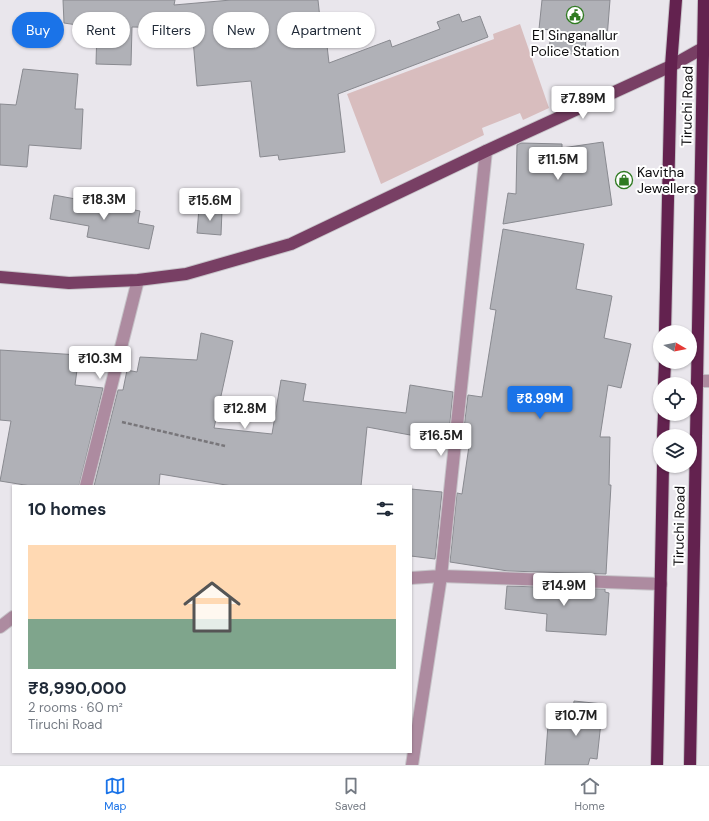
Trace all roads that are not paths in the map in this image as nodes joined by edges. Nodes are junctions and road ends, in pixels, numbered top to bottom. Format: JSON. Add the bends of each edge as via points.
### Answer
{"nodes":[{"id":1,"x":676,"y":0,"type":"edge"},
{"id":2,"x":704,"y":0,"type":"edge"},
{"id":3,"x":703,"y":48,"type":"junction"},
{"id":4,"x":671,"y":66,"type":"junction"},
{"id":5,"x":486,"y":151,"type":"junction"},
{"id":6,"x":0,"y":277,"type":"edge"},
{"id":7,"x":138,"y":280,"type":"junction"},
{"id":8,"x":666,"y":325,"type":"edge"},
{"id":9,"x":703,"y":381,"type":"edge"},
{"id":10,"x":663,"y":473,"type":"edge"},
{"id":11,"x":86,"y":485,"type":"edge"},
{"id":12,"x":441,"y":576,"type":"junction"},
{"id":13,"x":412,"y":578,"type":"edge"},
{"id":14,"x":660,"y":584,"type":"junction"},
{"id":15,"x":12,"y":618,"type":"edge"},
{"id":16,"x":0,"y":627,"type":"edge"},
{"id":17,"x":412,"y":765,"type":"edge"},
{"id":18,"x":657,"y":765,"type":"edge"},
{"id":19,"x":690,"y":765,"type":"edge"}],
"edges":[{"from":1,"to":4,"type":"highway","name":"Tiruchi Road"},
{"from":2,"to":3,"type":"highway","name":"Tiruchi Road"},
{"from":3,"to":4,"type":"main road"},
{"from":3,"to":9,"type":"highway","name":"Tiruchi Road"},
{"from":4,"to":5,"type":"main road"},
{"from":4,"to":8,"type":"highway","name":"Tiruchi Road"},
{"from":5,"to":7,"type":"main road","via":[[291,244],[186,274]]},
{"from":5,"to":12,"type":"street"},
{"from":6,"to":7,"type":"main road","via":[[69,282]]},
{"from":7,"to":11,"type":"street"},
{"from":9,"to":19,"type":"highway","name":"Tiruchi Road"},
{"from":10,"to":14,"type":"highway","name":"Tiruchi Road"},
{"from":12,"to":13,"type":"street"},
{"from":12,"to":14,"type":"street"},
{"from":12,"to":17,"type":"street"},
{"from":14,"to":18,"type":"highway","name":"Tiruchi Road"},
{"from":15,"to":16,"type":"street"}]}
